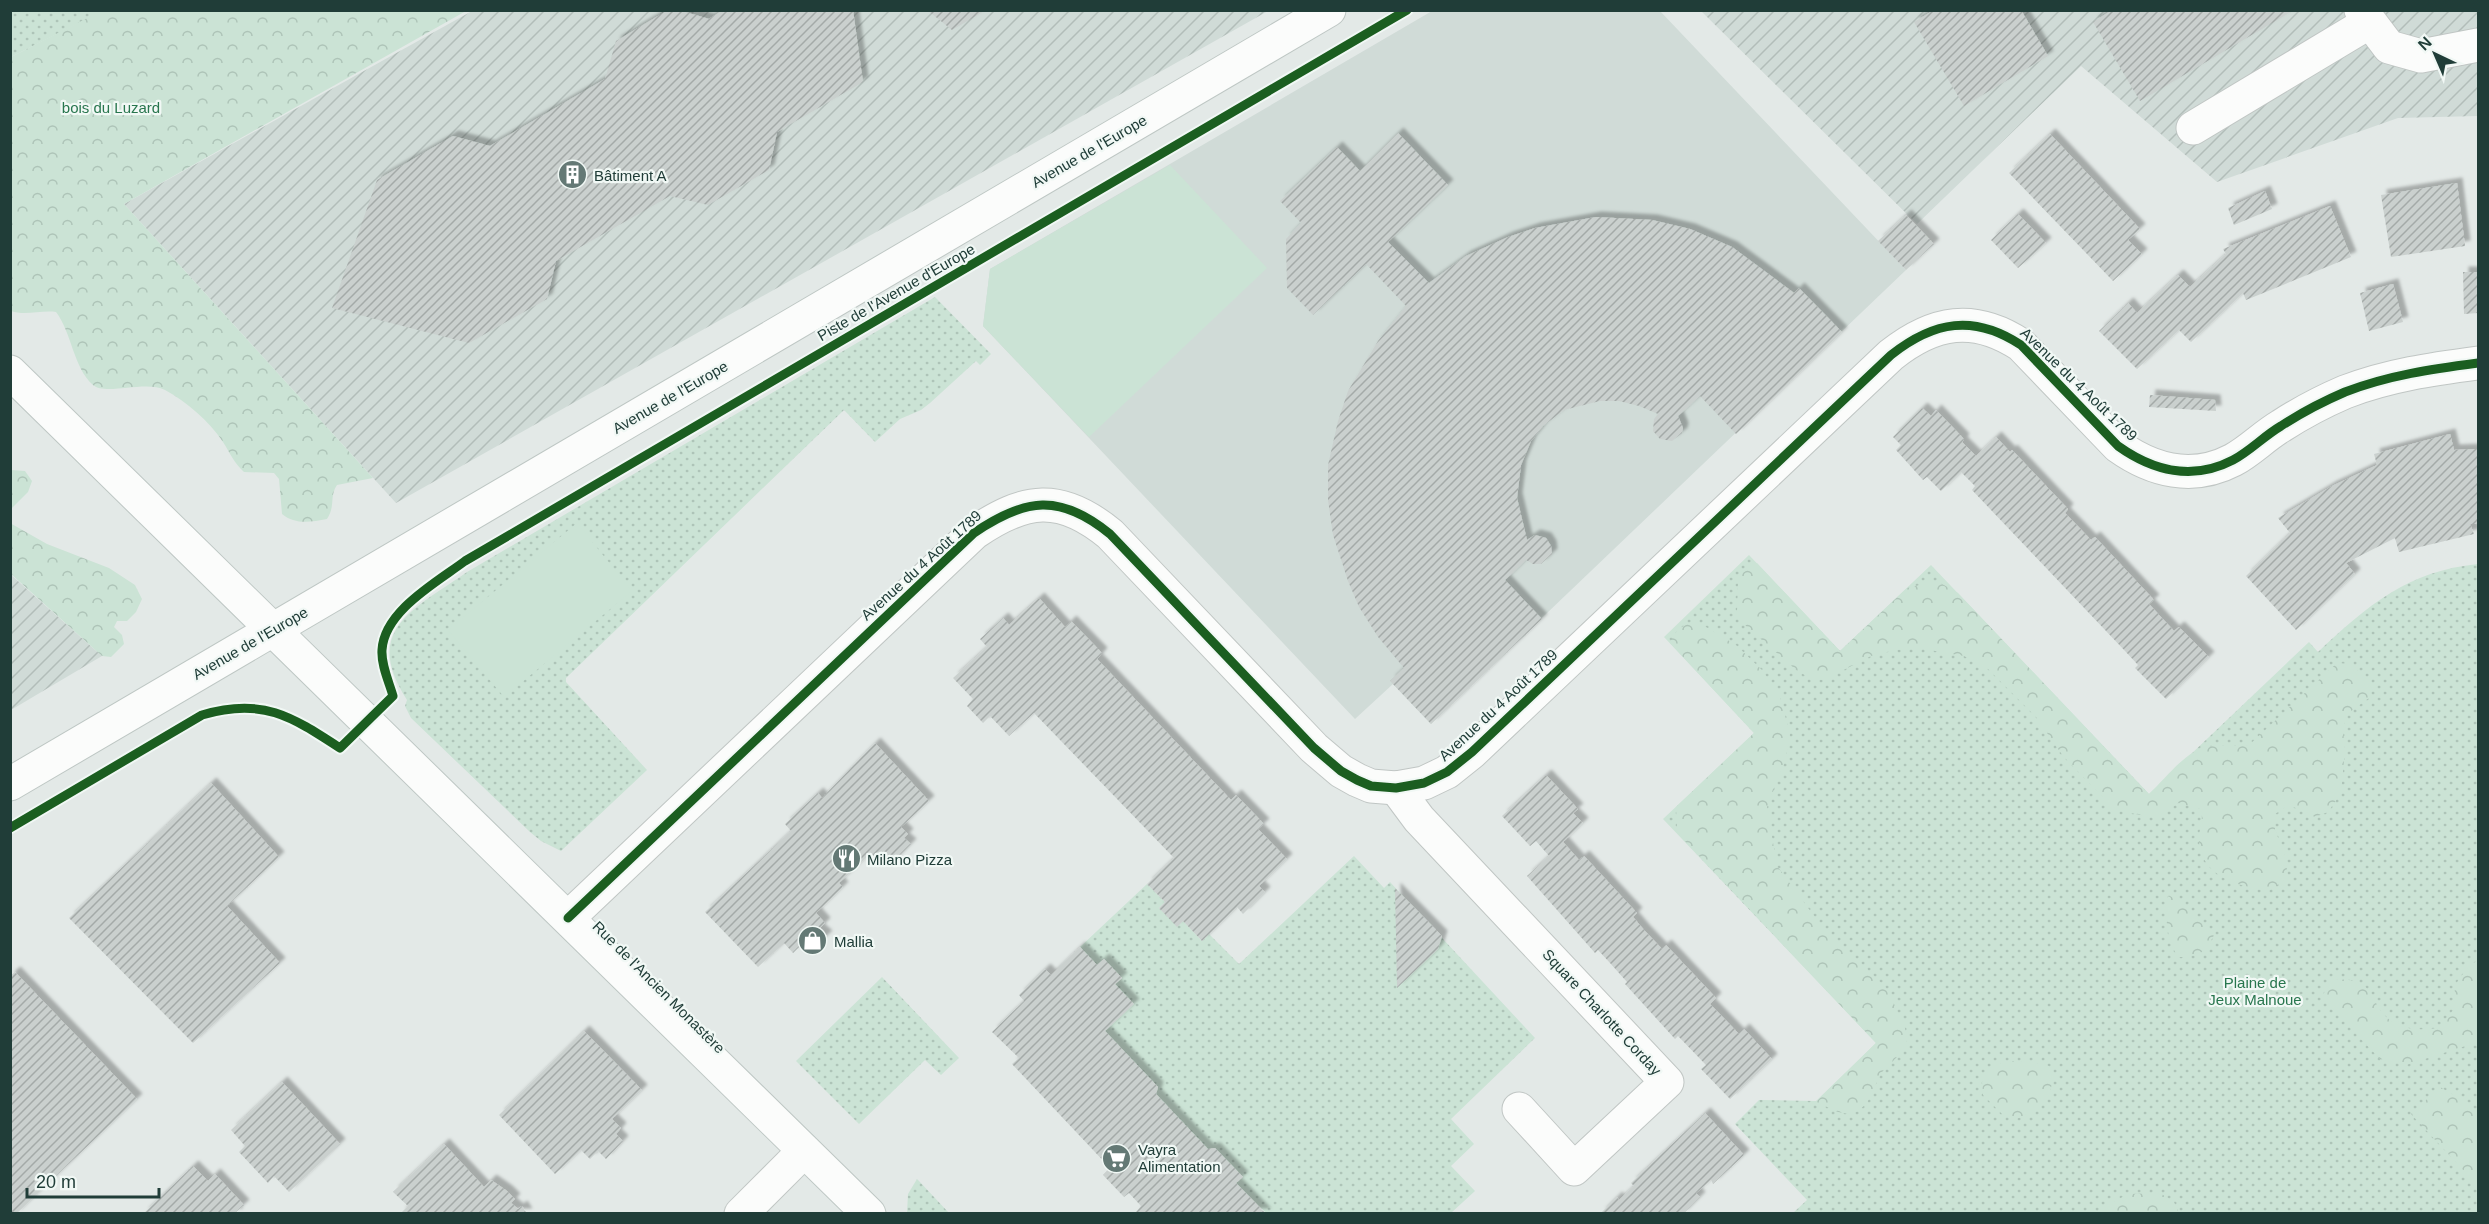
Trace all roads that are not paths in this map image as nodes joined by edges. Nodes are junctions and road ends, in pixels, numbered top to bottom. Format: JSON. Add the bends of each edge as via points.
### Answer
{"nodes":[{"id":1,"x":1329,"y":10,"type":"edge"},
{"id":2,"x":2365,"y":17,"type":"edge"},
{"id":3,"x":2478,"y":45,"type":"edge"},
{"id":4,"x":2193,"y":128,"type":"dead end"},
{"id":5,"x":2478,"y":363,"type":"edge"},
{"id":6,"x":10,"y":372,"type":"edge"},
{"id":7,"x":273,"y":630,"type":"junction"},
{"id":8,"x":10,"y":784,"type":"edge"},
{"id":9,"x":1396,"y":788,"type":"junction"},
{"id":10,"x":568,"y":918,"type":"junction"},
{"id":11,"x":1519,"y":1109,"type":"dead end"},
{"id":12,"x":804,"y":1151,"type":"junction"},
{"id":13,"x":741,"y":1214,"type":"edge"},
{"id":14,"x":869,"y":1214,"type":"edge"}],
"edges":[{"from":1,"to":7,"type":"street","name":"Avenue de l'Europe"},
{"from":2,"to":3,"type":"street","via":[[2389,47],[2421,56]]},
{"from":2,"to":4,"type":"street"},
{"from":5,"to":9,"type":"street","name":"Avenue du 4 Août 1789","via":[[2419,370],[2344,392],[2281,426],[2233,460],[2212,469],[2174,471],[2154,467],[2118,446],[2021,345],[2003,333],[1970,325],[1925,332],[1891,355],[1472,752],[1447,772],[1424,783]]},
{"from":6,"to":7,"type":"street","name":"Rue de l'Ancien Monastère"},
{"from":7,"to":8,"type":"street","name":"Avenue de l'Europe"},
{"from":7,"to":10,"type":"street","name":"Rue de l'Ancien Monastère"},
{"from":9,"to":10,"type":"street","name":"Avenue du 4 Août 1789","via":[[1371,786],[1357,780],[1314,748],[1095,522],[1063,508],[1042,505],[1016,509],[974,533]]},
{"from":9,"to":11,"type":"street","name":"Square Charlotte Corday","via":[[1419,819],[1667,1082],[1574,1169]]},
{"from":10,"to":12,"type":"street","name":"Rue de l'Ancien Monastère"},
{"from":12,"to":13,"type":"street"},
{"from":12,"to":14,"type":"street","name":"Rue de l'Ancien Monastère"}]}
